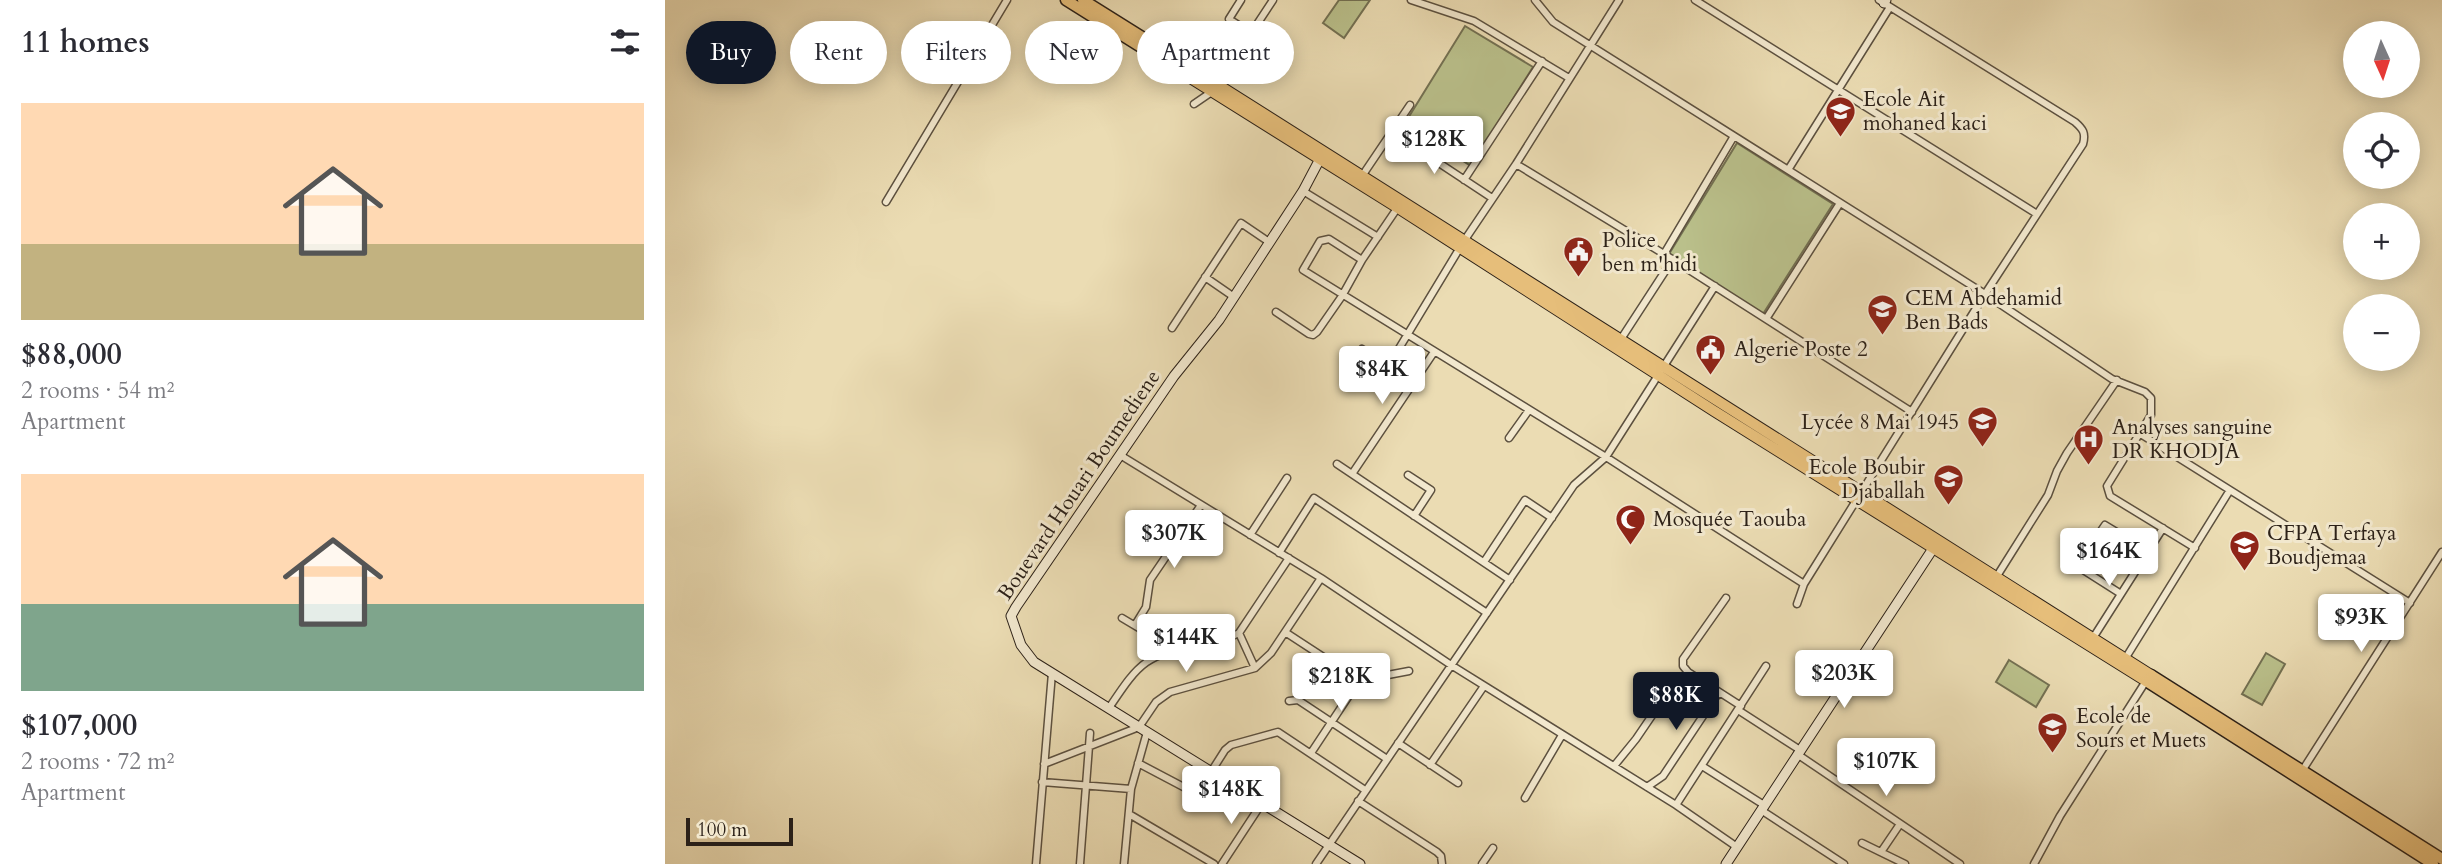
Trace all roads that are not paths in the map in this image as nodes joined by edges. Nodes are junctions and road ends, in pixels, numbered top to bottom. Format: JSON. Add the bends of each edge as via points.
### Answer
{"nodes":[{"id":1,"x":1007,"y":0,"type":"edge"},
{"id":2,"x":1066,"y":0,"type":"edge"},
{"id":3,"x":1083,"y":0,"type":"edge"},
{"id":4,"x":1241,"y":0,"type":"edge"},
{"id":5,"x":1273,"y":0,"type":"edge"},
{"id":6,"x":1411,"y":0,"type":"edge"},
{"id":7,"x":1535,"y":0,"type":"edge"},
{"id":8,"x":1619,"y":0,"type":"edge"},
{"id":9,"x":1695,"y":0,"type":"edge"},
{"id":10,"x":1885,"y":3,"type":"edge"},
{"id":11,"x":1232,"y":21,"type":"edge"},
{"id":12,"x":1259,"y":21,"type":"edge"},
{"id":13,"x":1137,"y":37,"type":"edge"},
{"id":14,"x":1137,"y":41,"type":"edge"},
{"id":15,"x":1590,"y":45,"type":"junction"},
{"id":16,"x":1542,"y":61,"type":"junction"},
{"id":17,"x":1569,"y":78,"type":"junction"},
{"id":18,"x":1209,"y":84,"type":"edge"},
{"id":19,"x":1218,"y":84,"type":"edge"},
{"id":20,"x":1215,"y":88,"type":"junction"},
{"id":21,"x":1838,"y":91,"type":"junction"},
{"id":22,"x":1194,"y":104,"type":"dead end"},
{"id":23,"x":1410,"y":105,"type":"dead end"},
{"id":24,"x":1392,"y":131,"type":"junction"},
{"id":25,"x":1734,"y":136,"type":"junction"},
{"id":26,"x":1322,"y":155,"type":"junction"},
{"id":27,"x":1516,"y":164,"type":"junction"},
{"id":28,"x":1788,"y":170,"type":"junction"},
{"id":29,"x":1360,"y":179,"type":"junction"},
{"id":30,"x":1464,"y":180,"type":"junction"},
{"id":31,"x":1303,"y":191,"type":"junction"},
{"id":32,"x":1492,"y":198,"type":"junction"},
{"id":33,"x":886,"y":202,"type":"dead end"},
{"id":34,"x":1840,"y":203,"type":"junction"},
{"id":35,"x":1400,"y":204,"type":"junction"},
{"id":36,"x":2037,"y":214,"type":"junction"},
{"id":37,"x":1378,"y":237,"type":"junction"},
{"id":38,"x":1269,"y":242,"type":"junction"},
{"id":39,"x":1462,"y":244,"type":"junction"},
{"id":40,"x":1664,"y":254,"type":"junction"},
{"id":41,"x":1362,"y":260,"type":"junction"},
{"id":42,"x":1673,"y":260,"type":"junction"},
{"id":43,"x":1205,"y":277,"type":"junction"},
{"id":44,"x":1715,"y":286,"type":"junction"},
{"id":45,"x":1985,"y":294,"type":"junction"},
{"id":46,"x":1342,"y":296,"type":"junction"},
{"id":47,"x":1234,"y":297,"type":"junction"},
{"id":48,"x":1276,"y":312,"type":"dead end"},
{"id":49,"x":1766,"y":319,"type":"junction"},
{"id":50,"x":1172,"y":328,"type":"dead end"},
{"id":51,"x":1407,"y":336,"type":"junction"},
{"id":52,"x":1621,"y":340,"type":"junction"},
{"id":53,"x":1434,"y":352,"type":"junction"},
{"id":54,"x":1352,"y":362,"type":"dead end"},
{"id":55,"x":1662,"y":371,"type":"junction"},
{"id":56,"x":2117,"y":380,"type":"junction"},
{"id":57,"x":1529,"y":410,"type":"junction"},
{"id":58,"x":1912,"y":412,"type":"junction"},
{"id":59,"x":2139,"y":433,"type":"junction"},
{"id":60,"x":1509,"y":438,"type":"dead end"},
{"id":61,"x":1120,"y":454,"type":"junction"},
{"id":62,"x":1606,"y":457,"type":"junction"},
{"id":63,"x":1337,"y":464,"type":"dead end"},
{"id":64,"x":1352,"y":474,"type":"junction"},
{"id":65,"x":1408,"y":475,"type":"dead end"},
{"id":66,"x":1287,"y":478,"type":"dead end"},
{"id":67,"x":2231,"y":490,"type":"junction"},
{"id":68,"x":1859,"y":496,"type":"junction"},
{"id":69,"x":1202,"y":505,"type":"junction"},
{"id":70,"x":1414,"y":516,"type":"junction"},
{"id":71,"x":1552,"y":518,"type":"junction"},
{"id":72,"x":2163,"y":528,"type":"junction"},
{"id":73,"x":1250,"y":535,"type":"junction"},
{"id":74,"x":1936,"y":544,"type":"junction"},
{"id":75,"x":2195,"y":548,"type":"junction"},
{"id":76,"x":2148,"y":551,"type":"junction"},
{"id":77,"x":2442,"y":552,"type":"edge"},
{"id":78,"x":1279,"y":553,"type":"junction"},
{"id":79,"x":1289,"y":558,"type":"junction"},
{"id":80,"x":1483,"y":562,"type":"junction"},
{"id":81,"x":1997,"y":576,"type":"junction"},
{"id":82,"x":1321,"y":578,"type":"junction"},
{"id":83,"x":1510,"y":580,"type":"junction"},
{"id":84,"x":1804,"y":584,"type":"junction"},
{"id":85,"x":2121,"y":594,"type":"junction"},
{"id":86,"x":1726,"y":598,"type":"dead end"},
{"id":87,"x":2410,"y":603,"type":"junction"},
{"id":88,"x":1797,"y":604,"type":"dead end"},
{"id":89,"x":1487,"y":613,"type":"junction"},
{"id":90,"x":1122,"y":618,"type":"dead end"},
{"id":91,"x":1135,"y":625,"type":"junction"},
{"id":92,"x":1285,"y":632,"type":"junction"},
{"id":93,"x":1240,"y":633,"type":"junction"},
{"id":94,"x":2093,"y":638,"type":"junction"},
{"id":95,"x":1174,"y":649,"type":"junction"},
{"id":96,"x":2125,"y":659,"type":"junction"},
{"id":97,"x":1451,"y":666,"type":"junction"},
{"id":98,"x":1766,"y":666,"type":"dead end"},
{"id":99,"x":1255,"y":668,"type":"junction"},
{"id":100,"x":1409,"y":671,"type":"dead end"},
{"id":101,"x":1052,"y":673,"type":"junction"},
{"id":102,"x":2148,"y":678,"type":"junction"},
{"id":103,"x":1356,"y":681,"type":"junction"},
{"id":104,"x":1484,"y":686,"type":"junction"},
{"id":105,"x":1668,"y":691,"type":"dead end"},
{"id":106,"x":1719,"y":692,"type":"junction"},
{"id":107,"x":1289,"y":701,"type":"dead end"},
{"id":108,"x":1109,"y":708,"type":"junction"},
{"id":109,"x":1739,"y":708,"type":"junction"},
{"id":110,"x":1331,"y":723,"type":"junction"},
{"id":111,"x":1143,"y":730,"type":"junction"},
{"id":112,"x":1090,"y":733,"type":"dead end"},
{"id":113,"x":1562,"y":735,"type":"junction"},
{"id":114,"x":1398,"y":743,"type":"junction"},
{"id":115,"x":1089,"y":748,"type":"junction"},
{"id":116,"x":1799,"y":752,"type":"junction"},
{"id":117,"x":1311,"y":753,"type":"junction"},
{"id":118,"x":1387,"y":759,"type":"junction"},
{"id":119,"x":1138,"y":763,"type":"junction"},
{"id":120,"x":1044,"y":765,"type":"junction"},
{"id":121,"x":1430,"y":765,"type":"junction"},
{"id":122,"x":1614,"y":766,"type":"junction"},
{"id":123,"x":1702,"y":766,"type":"junction"},
{"id":124,"x":2302,"y":771,"type":"junction"},
{"id":125,"x":1211,"y":772,"type":"junction"},
{"id":126,"x":1042,"y":782,"type":"junction"},
{"id":127,"x":1458,"y":783,"type":"dead end"},
{"id":128,"x":1086,"y":786,"type":"junction"},
{"id":129,"x":1647,"y":787,"type":"junction"},
{"id":130,"x":1131,"y":789,"type":"junction"},
{"id":131,"x":1365,"y":790,"type":"junction"},
{"id":132,"x":1193,"y":792,"type":"dead end"},
{"id":133,"x":1525,"y":798,"type":"dead end"},
{"id":134,"x":1358,"y":801,"type":"junction"},
{"id":135,"x":1262,"y":803,"type":"junction"},
{"id":136,"x":1676,"y":805,"type":"junction"},
{"id":137,"x":1762,"y":807,"type":"junction"},
{"id":138,"x":1129,"y":814,"type":"junction"},
{"id":139,"x":1901,"y":824,"type":"junction"},
{"id":140,"x":1862,"y":843,"type":"dead end"},
{"id":141,"x":1328,"y":844,"type":"junction"},
{"id":142,"x":1737,"y":846,"type":"junction"},
{"id":143,"x":1493,"y":848,"type":"dead end"},
{"id":144,"x":1881,"y":852,"type":"junction"},
{"id":145,"x":2442,"y":859,"type":"edge"},
{"id":146,"x":1729,"y":863,"type":"edge"},
{"id":147,"x":1036,"y":864,"type":"edge"},
{"id":148,"x":1080,"y":864,"type":"edge"},
{"id":149,"x":1124,"y":864,"type":"edge"},
{"id":150,"x":1214,"y":864,"type":"edge"},
{"id":151,"x":1222,"y":864,"type":"edge"},
{"id":152,"x":1316,"y":864,"type":"edge"},
{"id":153,"x":1360,"y":864,"type":"edge"},
{"id":154,"x":1442,"y":864,"type":"edge"},
{"id":155,"x":1482,"y":864,"type":"edge"},
{"id":156,"x":1844,"y":864,"type":"edge"},
{"id":157,"x":1905,"y":864,"type":"edge"},
{"id":158,"x":1960,"y":864,"type":"edge"},
{"id":159,"x":2034,"y":864,"type":"edge"},
{"id":160,"x":2433,"y":864,"type":"edge"}],
"edges":[{"from":1,"to":33,"type":"street"},
{"from":2,"to":14,"type":"highway"},
{"from":3,"to":13,"type":"highway"},
{"from":4,"to":11,"type":"street","via":[[1229,19]]},
{"from":5,"to":12,"type":"street"},
{"from":6,"to":16,"type":"street","via":[[1474,21]]},
{"from":7,"to":15,"type":"street","via":[[1553,22]]},
{"from":8,"to":15,"type":"street"},
{"from":9,"to":21,"type":"street"},
{"from":10,"to":21,"type":"street"},
{"from":10,"to":36,"type":"street","via":[[2081,127],[2083,144]]},
{"from":15,"to":17,"type":"street"},
{"from":15,"to":25,"type":"street"},
{"from":16,"to":17,"type":"street"},
{"from":16,"to":30,"type":"street"},
{"from":17,"to":27,"type":"street"},
{"from":18,"to":20,"type":"main road"},
{"from":19,"to":20,"type":"street"},
{"from":20,"to":22,"type":"street"},
{"from":20,"to":26,"type":"main road"},
{"from":21,"to":28,"type":"street"},
{"from":21,"to":36,"type":"street"},
{"from":23,"to":24,"type":"street"},
{"from":24,"to":29,"type":"street"},
{"from":24,"to":30,"type":"street"},
{"from":25,"to":28,"type":"street"},
{"from":25,"to":40,"type":"street"},
{"from":26,"to":29,"type":"main road"},
{"from":26,"to":31,"type":"street","name":"Bouevard Houari Boumediene"},
{"from":27,"to":32,"type":"street"},
{"from":27,"to":40,"type":"street"},
{"from":28,"to":34,"type":"street"},
{"from":29,"to":35,"type":"main road"},
{"from":30,"to":32,"type":"street"},
{"from":31,"to":37,"type":"street"},
{"from":31,"to":38,"type":"street","name":"Bouevard Houari Boumediene"},
{"from":32,"to":39,"type":"street"},
{"from":34,"to":45,"type":"street"},
{"from":34,"to":49,"type":"street"},
{"from":35,"to":37,"type":"street"},
{"from":35,"to":39,"type":"main road"},
{"from":36,"to":45,"type":"street"},
{"from":37,"to":41,"type":"street"},
{"from":38,"to":43,"type":"street","via":[[1241,223]]},
{"from":38,"to":47,"type":"street","name":"Bouevard Houari Boumediene"},
{"from":39,"to":51,"type":"street"},
{"from":39,"to":52,"type":"main road"},
{"from":39,"to":55,"type":"main road"},
{"from":40,"to":42,"type":"street"},
{"from":41,"to":46,"type":"street"},
{"from":41,"to":46,"type":"street","via":[[1324,239],[1303,270]]},
{"from":42,"to":44,"type":"street"},
{"from":42,"to":52,"type":"street"},
{"from":43,"to":47,"type":"street"},
{"from":43,"to":50,"type":"street"},
{"from":44,"to":49,"type":"street"},
{"from":44,"to":55,"type":"street"},
{"from":45,"to":56,"type":"street"},
{"from":45,"to":58,"type":"street"},
{"from":46,"to":48,"type":"street","via":[[1313,335]]},
{"from":46,"to":51,"type":"street"},
{"from":47,"to":61,"type":"street","name":"Bouevard Houari Boumediene"},
{"from":49,"to":58,"type":"street"},
{"from":51,"to":53,"type":"street"},
{"from":51,"to":54,"type":"street","via":[[1389,365],[1362,349]]},
{"from":52,"to":55,"type":"main road"},
{"from":53,"to":57,"type":"street"},
{"from":53,"to":64,"type":"street"},
{"from":55,"to":62,"type":"street"},
{"from":55,"to":68,"type":"main road"},
{"from":56,"to":59,"type":"street","via":[[2151,398],[2151,415]]},
{"from":56,"to":81,"type":"street","via":[[2067,453],[2048,495]]},
{"from":57,"to":60,"type":"street"},
{"from":57,"to":62,"type":"street"},
{"from":58,"to":68,"type":"street"},
{"from":59,"to":67,"type":"street"},
{"from":59,"to":72,"type":"street","via":[[2107,491]]},
{"from":61,"to":69,"type":"street"},
{"from":61,"to":101,"type":"street","name":"Bouevard Houari Boumediene","via":[[1011,616],[1021,645],[1034,662]]},
{"from":62,"to":71,"type":"street","via":[[1574,485]]},
{"from":62,"to":84,"type":"street"},
{"from":63,"to":64,"type":"street"},
{"from":64,"to":70,"type":"street"},
{"from":65,"to":70,"type":"street","via":[[1431,490]]},
{"from":66,"to":73,"type":"street"},
{"from":67,"to":75,"type":"street"},
{"from":67,"to":87,"type":"street"},
{"from":68,"to":74,"type":"main road"},
{"from":68,"to":84,"type":"street"},
{"from":69,"to":73,"type":"street"},
{"from":69,"to":91,"type":"street","via":[[1150,580],[1146,607]]},
{"from":70,"to":80,"type":"street"},
{"from":71,"to":80,"type":"street","via":[[1525,500]]},
{"from":71,"to":83,"type":"street"},
{"from":72,"to":75,"type":"street"},
{"from":72,"to":76,"type":"street"},
{"from":73,"to":78,"type":"street"},
{"from":74,"to":81,"type":"main road"},
{"from":74,"to":102,"type":"main road"},
{"from":74,"to":116,"type":"street"},
{"from":75,"to":96,"type":"street"},
{"from":76,"to":85,"type":"street"},
{"from":76,"to":85,"type":"street","via":[[2105,525],[2077,566]]},
{"from":77,"to":87,"type":"street"},
{"from":78,"to":79,"type":"street"},
{"from":78,"to":89,"type":"street","via":[[1314,498]]},
{"from":79,"to":82,"type":"street"},
{"from":79,"to":93,"type":"street"},
{"from":80,"to":83,"type":"street"},
{"from":81,"to":94,"type":"main road"},
{"from":82,"to":92,"type":"street"},
{"from":82,"to":97,"type":"street"},
{"from":83,"to":89,"type":"street"},
{"from":84,"to":88,"type":"street"},
{"from":85,"to":94,"type":"street"},
{"from":86,"to":106,"type":"street","via":[[1683,659],[1688,672]]},
{"from":87,"to":124,"type":"street"},
{"from":89,"to":97,"type":"street"},
{"from":90,"to":91,"type":"street"},
{"from":91,"to":95,"type":"street"},
{"from":92,"to":99,"type":"street"},
{"from":92,"to":103,"type":"street"},
{"from":93,"to":95,"type":"street"},
{"from":93,"to":99,"type":"street"},
{"from":94,"to":96,"type":"main road"},
{"from":95,"to":108,"type":"street","via":[[1142,664]]},
{"from":96,"to":102,"type":"main road"},
{"from":97,"to":104,"type":"street"},
{"from":97,"to":114,"type":"street"},
{"from":98,"to":109,"type":"street"},
{"from":99,"to":111,"type":"street","via":[[1170,692],[1156,702]]},
{"from":100,"to":103,"type":"street"},
{"from":101,"to":108,"type":"street","name":"Bouevard Houari Boumediene"},
{"from":101,"to":120,"type":"street"},
{"from":102,"to":124,"type":"highway"},
{"from":102,"to":159,"type":"street"},
{"from":102,"to":160,"type":"highway"},
{"from":103,"to":110,"type":"street"},
{"from":104,"to":113,"type":"street"},
{"from":104,"to":121,"type":"street"},
{"from":105,"to":122,"type":"street"},
{"from":106,"to":109,"type":"street"},
{"from":106,"to":129,"type":"street","via":[[1663,776]]},
{"from":107,"to":110,"type":"street","via":[[1299,700]]},
{"from":108,"to":111,"type":"street","name":"Bouevard Houari Boumediene"},
{"from":109,"to":116,"type":"street"},
{"from":109,"to":123,"type":"street"},
{"from":110,"to":117,"type":"street"},
{"from":110,"to":118,"type":"street"},
{"from":111,"to":115,"type":"street"},
{"from":111,"to":119,"type":"street"},
{"from":111,"to":125,"type":"street","name":"Bouevard Houari Boumediene"},
{"from":112,"to":115,"type":"street"},
{"from":113,"to":122,"type":"street"},
{"from":113,"to":133,"type":"street"},
{"from":114,"to":118,"type":"street"},
{"from":114,"to":121,"type":"street"},
{"from":115,"to":120,"type":"street"},
{"from":115,"to":128,"type":"street"},
{"from":116,"to":137,"type":"street"},
{"from":116,"to":139,"type":"street"},
{"from":117,"to":125,"type":"street","via":[[1283,733],[1273,732],[1231,745]]},
{"from":117,"to":131,"type":"street"},
{"from":118,"to":131,"type":"street"},
{"from":119,"to":130,"type":"street"},
{"from":119,"to":132,"type":"street"},
{"from":120,"to":126,"type":"street"},
{"from":121,"to":127,"type":"street"},
{"from":122,"to":129,"type":"street"},
{"from":123,"to":136,"type":"street"},
{"from":123,"to":137,"type":"street"},
{"from":124,"to":145,"type":"highway"},
{"from":125,"to":135,"type":"street","name":"Bouevard Houari Boumediene"},
{"from":126,"to":128,"type":"street"},
{"from":126,"to":147,"type":"street"},
{"from":128,"to":130,"type":"street"},
{"from":128,"to":148,"type":"street"},
{"from":129,"to":136,"type":"street"},
{"from":130,"to":138,"type":"street"},
{"from":131,"to":134,"type":"street"},
{"from":134,"to":141,"type":"street"},
{"from":134,"to":154,"type":"street","via":[[1437,852]]},
{"from":135,"to":141,"type":"street","name":"Bouevard Houari Boumediene"},
{"from":135,"to":151,"type":"street"},
{"from":136,"to":142,"type":"street"},
{"from":137,"to":142,"type":"street"},
{"from":137,"to":156,"type":"street"},
{"from":138,"to":149,"type":"street"},
{"from":138,"to":150,"type":"street"},
{"from":139,"to":144,"type":"street"},
{"from":139,"to":158,"type":"street"},
{"from":140,"to":144,"type":"street"},
{"from":141,"to":152,"type":"street"},
{"from":141,"to":153,"type":"street","name":"Bouevard Houari Boumediene"},
{"from":142,"to":146,"type":"street"},
{"from":143,"to":155,"type":"street"},
{"from":144,"to":157,"type":"street"}]}
